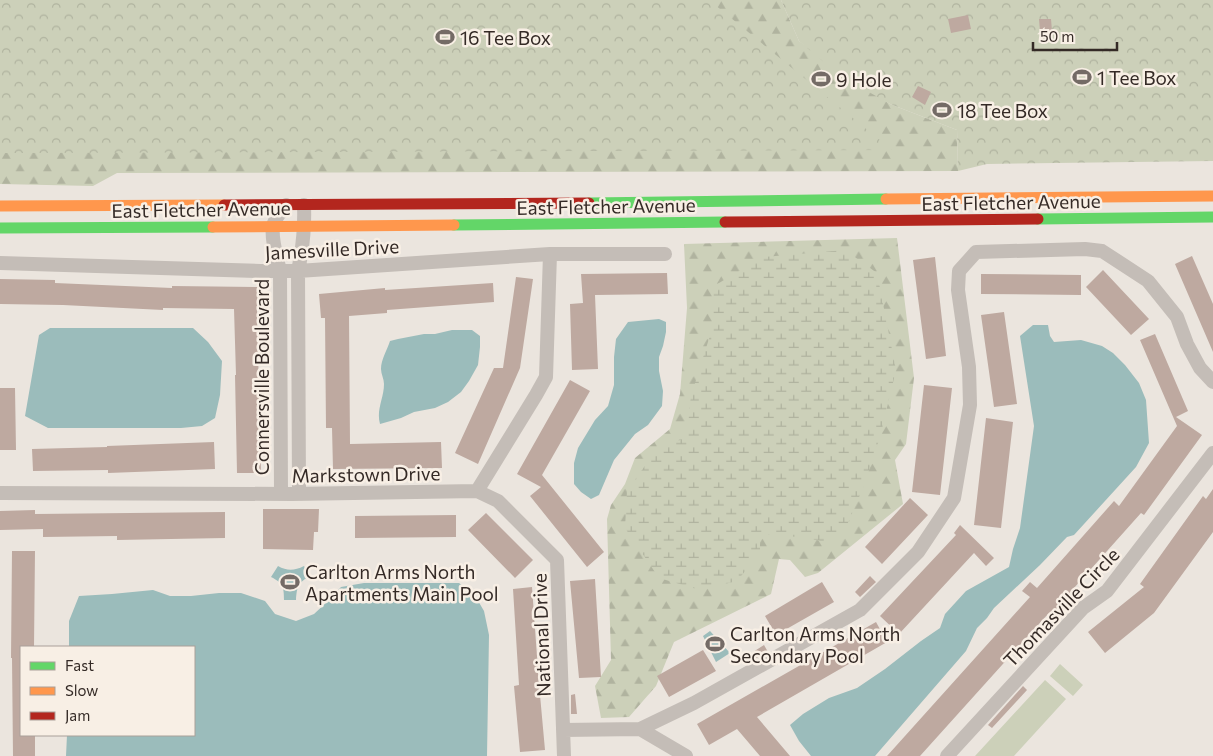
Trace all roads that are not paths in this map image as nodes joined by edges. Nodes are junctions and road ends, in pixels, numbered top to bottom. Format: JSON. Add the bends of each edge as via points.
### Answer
{"nodes":[{"id":1,"x":1213,"y":196,"type":"edge"},
{"id":2,"x":286,"y":205,"type":"junction"},
{"id":3,"x":304,"y":205,"type":"junction"},
{"id":4,"x":0,"y":206,"type":"edge"},
{"id":5,"x":1213,"y":217,"type":"edge"},
{"id":6,"x":273,"y":226,"type":"junction"},
{"id":7,"x":305,"y":226,"type":"junction"},
{"id":8,"x":0,"y":228,"type":"edge"},
{"id":9,"x":550,"y":254,"type":"junction"},
{"id":10,"x":665,"y":254,"type":"dead end"},
{"id":11,"x":0,"y":263,"type":"edge"},
{"id":12,"x":280,"y":271,"type":"junction"},
{"id":13,"x":298,"y":271,"type":"junction"},
{"id":14,"x":1213,"y":382,"type":"edge"},
{"id":15,"x":1213,"y":453,"type":"edge"},
{"id":16,"x":477,"y":491,"type":"junction"},
{"id":17,"x":0,"y":493,"type":"edge"},
{"id":18,"x":281,"y":494,"type":"junction"},
{"id":19,"x":299,"y":494,"type":"junction"},
{"id":20,"x":640,"y":729,"type":"junction"},
{"id":21,"x":564,"y":730,"type":"junction"},
{"id":22,"x":564,"y":756,"type":"edge"},
{"id":23,"x":686,"y":756,"type":"edge"},
{"id":24,"x":947,"y":756,"type":"edge"}],
"edges":[{"from":1,"to":3,"type":"main road","name":"East Fletcher Avenue"},
{"from":2,"to":3,"type":"main road","name":"East Fletcher Avenue"},
{"from":2,"to":4,"type":"main road","name":"East Fletcher Avenue"},
{"from":2,"to":6,"type":"street"},
{"from":3,"to":7,"type":"street","name":"Connersville Boulevard"},
{"from":5,"to":7,"type":"main road","name":"East Fletcher Avenue"},
{"from":6,"to":7,"type":"main road","name":"East Fletcher Avenue"},
{"from":6,"to":8,"type":"main road","name":"East Fletcher Avenue"},
{"from":6,"to":12,"type":"street","name":"Connersville Boulevard"},
{"from":7,"to":13,"type":"street","name":"Connersville Boulevard"},
{"from":9,"to":10,"type":"street","name":"Jamesville Drive"},
{"from":9,"to":13,"type":"street","name":"Jamesville Drive"},
{"from":9,"to":16,"type":"street","via":[[546,377]]},
{"from":11,"to":12,"type":"street","name":"Jamesville Drive"},
{"from":12,"to":13,"type":"street","name":"Jamesville Drive"},
{"from":12,"to":18,"type":"street","name":"Connersville Boulevard"},
{"from":13,"to":19,"type":"street","name":"Connersville Boulevard"},
{"from":14,"to":20,"type":"street","via":[[1200,368],[1177,317],[1148,281],[1102,251],[976,252],[959,271],[958,290],[970,405],[954,498],[918,552],[860,610],[694,703]]},
{"from":15,"to":24,"type":"street","name":"Thomasville Circle","via":[[1107,591],[1084,608]]},
{"from":16,"to":19,"type":"street","name":"Markstown Drive"},
{"from":16,"to":21,"type":"street","name":"National Drive","via":[[498,501],[557,560]]},
{"from":17,"to":18,"type":"street","name":"Markstown Drive"},
{"from":18,"to":19,"type":"street","name":"Markstown Drive"},
{"from":20,"to":21,"type":"street"},
{"from":20,"to":23,"type":"street"},
{"from":21,"to":22,"type":"street","name":"National Drive"}]}
